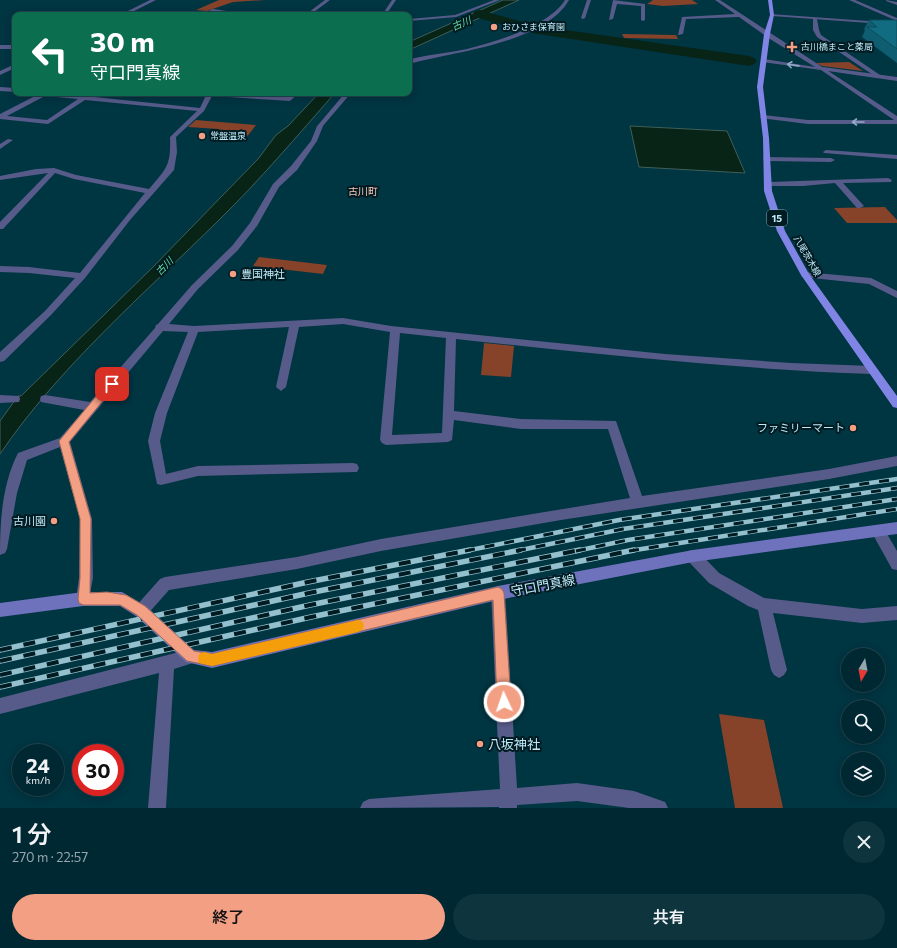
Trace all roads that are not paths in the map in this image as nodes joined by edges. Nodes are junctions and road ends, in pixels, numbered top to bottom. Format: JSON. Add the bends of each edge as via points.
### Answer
{"nodes":[{"id":1,"x":154,"y":0,"type":"edge"},
{"id":2,"x":328,"y":0,"type":"edge"},
{"id":3,"x":394,"y":0,"type":"edge"},
{"id":4,"x":498,"y":0,"type":"edge"},
{"id":5,"x":567,"y":0,"type":"edge"},
{"id":6,"x":589,"y":0,"type":"edge"},
{"id":7,"x":717,"y":0,"type":"edge"},
{"id":8,"x":770,"y":0,"type":"edge"},
{"id":9,"x":851,"y":0,"type":"edge"},
{"id":10,"x":888,"y":0,"type":"edge"},
{"id":11,"x":615,"y":1,"type":"edge"},
{"id":12,"x":897,"y":4,"type":"edge"},
{"id":13,"x":128,"y":12,"type":"edge"},
{"id":14,"x":209,"y":12,"type":"edge"},
{"id":15,"x":227,"y":12,"type":"edge"},
{"id":16,"x":311,"y":12,"type":"edge"},
{"id":17,"x":386,"y":12,"type":"edge"},
{"id":18,"x":740,"y":15,"type":"junction"},
{"id":19,"x":772,"y":15,"type":"junction"},
{"id":20,"x":584,"y":18,"type":"dead end"},
{"id":21,"x":611,"y":19,"type":"dead end"},
{"id":22,"x":815,"y":19,"type":"junction"},
{"id":23,"x":412,"y":20,"type":"edge"},
{"id":24,"x":643,"y":20,"type":"dead end"},
{"id":25,"x":897,"y":20,"type":"edge"},
{"id":26,"x":897,"y":24,"type":"edge"},
{"id":27,"x":680,"y":34,"type":"dead end"},
{"id":28,"x":767,"y":34,"type":"junction"},
{"id":29,"x":0,"y":47,"type":"edge"},
{"id":30,"x":12,"y":47,"type":"edge"},
{"id":31,"x":412,"y":61,"type":"edge"},
{"id":32,"x":764,"y":61,"type":"junction"},
{"id":33,"x":12,"y":67,"type":"edge"},
{"id":34,"x":823,"y":69,"type":"junction"},
{"id":35,"x":0,"y":73,"type":"edge"},
{"id":36,"x":878,"y":76,"type":"junction"},
{"id":37,"x":897,"y":79,"type":"edge"},
{"id":38,"x":1,"y":90,"type":"edge"},
{"id":39,"x":12,"y":90,"type":"edge"},
{"id":40,"x":35,"y":96,"type":"edge"},
{"id":41,"x":66,"y":96,"type":"edge"},
{"id":42,"x":209,"y":96,"type":"edge"},
{"id":43,"x":242,"y":96,"type":"edge"},
{"id":44,"x":293,"y":96,"type":"edge"},
{"id":45,"x":345,"y":96,"type":"edge"},
{"id":46,"x":84,"y":98,"type":"junction"},
{"id":47,"x":202,"y":110,"type":"junction"},
{"id":48,"x":0,"y":117,"type":"edge"},
{"id":49,"x":763,"y":117,"type":"junction"},
{"id":50,"x":897,"y":121,"type":"edge"},
{"id":51,"x":10,"y":140,"type":"dead end"},
{"id":52,"x":0,"y":147,"type":"edge"},
{"id":53,"x":826,"y":152,"type":"dead end"},
{"id":54,"x":897,"y":157,"type":"edge"},
{"id":55,"x":767,"y":159,"type":"junction"},
{"id":56,"x":830,"y":160,"type":"dead end"},
{"id":57,"x":54,"y":170,"type":"junction"},
{"id":58,"x":1,"y":178,"type":"edge"},
{"id":59,"x":888,"y":180,"type":"dead end"},
{"id":60,"x":836,"y":181,"type":"junction"},
{"id":61,"x":769,"y":184,"type":"junction"},
{"id":62,"x":149,"y":192,"type":"junction"},
{"id":63,"x":860,"y":206,"type":"dead end"},
{"id":64,"x":0,"y":227,"type":"edge"},
{"id":65,"x":0,"y":269,"type":"edge"},
{"id":66,"x":805,"y":275,"type":"junction"},
{"id":67,"x":82,"y":276,"type":"junction"},
{"id":68,"x":897,"y":296,"type":"edge"},
{"id":69,"x":295,"y":323,"type":"junction"},
{"id":70,"x":159,"y":327,"type":"junction"},
{"id":71,"x":395,"y":329,"type":"junction"},
{"id":72,"x":194,"y":330,"type":"junction"},
{"id":73,"x":451,"y":335,"type":"junction"},
{"id":74,"x":0,"y":358,"type":"edge"},
{"id":75,"x":872,"y":370,"type":"junction"},
{"id":76,"x":281,"y":387,"type":"dead end"},
{"id":77,"x":0,"y":399,"type":"edge"},
{"id":78,"x":15,"y":399,"type":"dead end"},
{"id":79,"x":45,"y":399,"type":"dead end"},
{"id":80,"x":897,"y":404,"type":"edge"},
{"id":81,"x":92,"y":406,"type":"junction"},
{"id":82,"x":449,"y":415,"type":"junction"},
{"id":83,"x":64,"y":441,"type":"junction"},
{"id":84,"x":897,"y":460,"type":"edge"},
{"id":85,"x":352,"y":468,"type":"dead end"},
{"id":86,"x":638,"y":502,"type":"junction"},
{"id":87,"x":897,"y":528,"type":"edge"},
{"id":88,"x":878,"y":531,"type":"junction"},
{"id":89,"x":0,"y":549,"type":"edge"},
{"id":90,"x":693,"y":556,"type":"junction"},
{"id":91,"x":897,"y":564,"type":"edge"},
{"id":92,"x":498,"y":593,"type":"junction"},
{"id":93,"x":83,"y":599,"type":"junction"},
{"id":94,"x":764,"y":605,"type":"junction"},
{"id":95,"x":0,"y":610,"type":"edge"},
{"id":96,"x":141,"y":610,"type":"junction"},
{"id":97,"x":897,"y":613,"type":"edge"},
{"id":98,"x":191,"y":657,"type":"junction"},
{"id":99,"x":167,"y":664,"type":"junction"},
{"id":100,"x":779,"y":670,"type":"dead end"},
{"id":101,"x":0,"y":706,"type":"edge"},
{"id":102,"x":509,"y":802,"type":"edge"},
{"id":103,"x":157,"y":808,"type":"edge"},
{"id":104,"x":369,"y":808,"type":"edge"},
{"id":105,"x":659,"y":808,"type":"edge"}],
"edges":[{"from":1,"to":13,"type":"street"},
{"from":2,"to":16,"type":"street"},
{"from":3,"to":17,"type":"street"},
{"from":4,"to":23,"type":"street","via":[[456,16]]},
{"from":5,"to":31,"type":"street","via":[[556,15],[533,27],[468,50]]},
{"from":6,"to":20,"type":"street"},
{"from":7,"to":18,"type":"street"},
{"from":8,"to":19,"type":"main road","name":"八尾茨木線","number":"15"},
{"from":9,"to":25,"type":"street"},
{"from":10,"to":12,"type":"street"},
{"from":11,"to":21,"type":"street"},
{"from":11,"to":24,"type":"street","via":[[644,4]]},
{"from":14,"to":15,"type":"street"},
{"from":18,"to":27,"type":"street","via":[[684,18]]},
{"from":18,"to":28,"type":"street"},
{"from":19,"to":22,"type":"street"},
{"from":19,"to":28,"type":"main road","name":"八尾茨木線","number":"15"},
{"from":22,"to":26,"type":"street"},
{"from":22,"to":36,"type":"street","via":[[819,36]]},
{"from":28,"to":32,"type":"main road","name":"八尾茨木線","number":"15"},
{"from":28,"to":34,"type":"street"},
{"from":29,"to":30,"type":"street"},
{"from":34,"to":32,"type":"street","one_way":true},
{"from":32,"to":49,"type":"main road","name":"八尾茨木線","number":"15","via":[[760,87]]},
{"from":33,"to":35,"type":"street"},
{"from":34,"to":36,"type":"street"},
{"from":34,"to":50,"type":"street"},
{"from":36,"to":37,"type":"street"},
{"from":38,"to":39,"type":"street"},
{"from":40,"to":48,"type":"street"},
{"from":41,"to":46,"type":"street"},
{"from":42,"to":47,"type":"street"},
{"from":43,"to":44,"type":"street","via":[[290,99]]},
{"from":45,"to":70,"type":"street","via":[[320,126],[314,141],[294,168],[276,186],[254,224],[235,248]]},
{"from":46,"to":47,"type":"street"},
{"from":46,"to":48,"type":"street","via":[[48,122]]},
{"from":47,"to":62,"type":"street","via":[[173,138],[171,168]]},
{"from":50,"to":49,"type":"street","one_way":true,"via":[[808,122]]},
{"from":49,"to":55,"type":"main road","name":"八尾茨木線","number":"15"},
{"from":51,"to":52,"type":"street"},
{"from":53,"to":54,"type":"street"},
{"from":55,"to":56,"type":"street"},
{"from":55,"to":61,"type":"main road","name":"八尾茨木線","number":"15"},
{"from":57,"to":58,"type":"street"},
{"from":57,"to":62,"type":"street","via":[[74,177]]},
{"from":57,"to":64,"type":"street"},
{"from":59,"to":60,"type":"street"},
{"from":60,"to":61,"type":"street"},
{"from":60,"to":63,"type":"street"},
{"from":61,"to":66,"type":"main road","name":"八尾茨木線","number":"15","via":[[768,191],[781,231]]},
{"from":62,"to":67,"type":"street"},
{"from":65,"to":67,"type":"street"},
{"from":66,"to":68,"type":"street","via":[[871,281]]},
{"from":66,"to":75,"type":"main road","name":"八尾茨木線","number":"15"},
{"from":67,"to":74,"type":"street","via":[[48,313]]},
{"from":69,"to":71,"type":"street","via":[[343,321]]},
{"from":69,"to":72,"type":"street"},
{"from":69,"to":76,"type":"street"},
{"from":70,"to":72,"type":"street"},
{"from":70,"to":81,"type":"street"},
{"from":71,"to":73,"type":"street"},
{"from":71,"to":82,"type":"street","via":[[386,440],[448,437]]},
{"from":72,"to":85,"type":"street","via":[[161,413],[154,441],[162,480],[198,471]]},
{"from":73,"to":75,"type":"street","via":[[665,358]]},
{"from":73,"to":82,"type":"street"},
{"from":75,"to":80,"type":"main road","name":"八尾茨木線","number":"15"},
{"from":77,"to":78,"type":"street"},
{"from":79,"to":81,"type":"street"},
{"from":81,"to":83,"type":"street"},
{"from":82,"to":86,"type":"street","via":[[521,424],[612,424]]},
{"from":83,"to":89,"type":"street","via":[[22,457],[11,493]]},
{"from":83,"to":93,"type":"street","via":[[86,519],[86,578]]},
{"from":84,"to":86,"type":"street","via":[[829,474]]},
{"from":86,"to":96,"type":"street","via":[[165,584]]},
{"from":87,"to":88,"type":"main road","name":"守口門真線"},
{"from":88,"to":90,"type":"main road","name":"守口門真線"},
{"from":88,"to":91,"type":"street"},
{"from":90,"to":92,"type":"main road","name":"守口門真線"},
{"from":90,"to":94,"type":"street","via":[[714,578]]},
{"from":92,"to":98,"type":"main road","name":"守口門真線","via":[[212,660]]},
{"from":92,"to":102,"type":"street"},
{"from":93,"to":95,"type":"main road"},
{"from":93,"to":96,"type":"main road","via":[[122,599]]},
{"from":94,"to":97,"type":"street","via":[[862,616]]},
{"from":94,"to":100,"type":"street"},
{"from":96,"to":98,"type":"main road"},
{"from":98,"to":99,"type":"street"},
{"from":99,"to":101,"type":"street"},
{"from":99,"to":103,"type":"street"},
{"from":102,"to":104,"type":"street"},
{"from":102,"to":105,"type":"street","via":[[576,792],[634,800]]}]}
